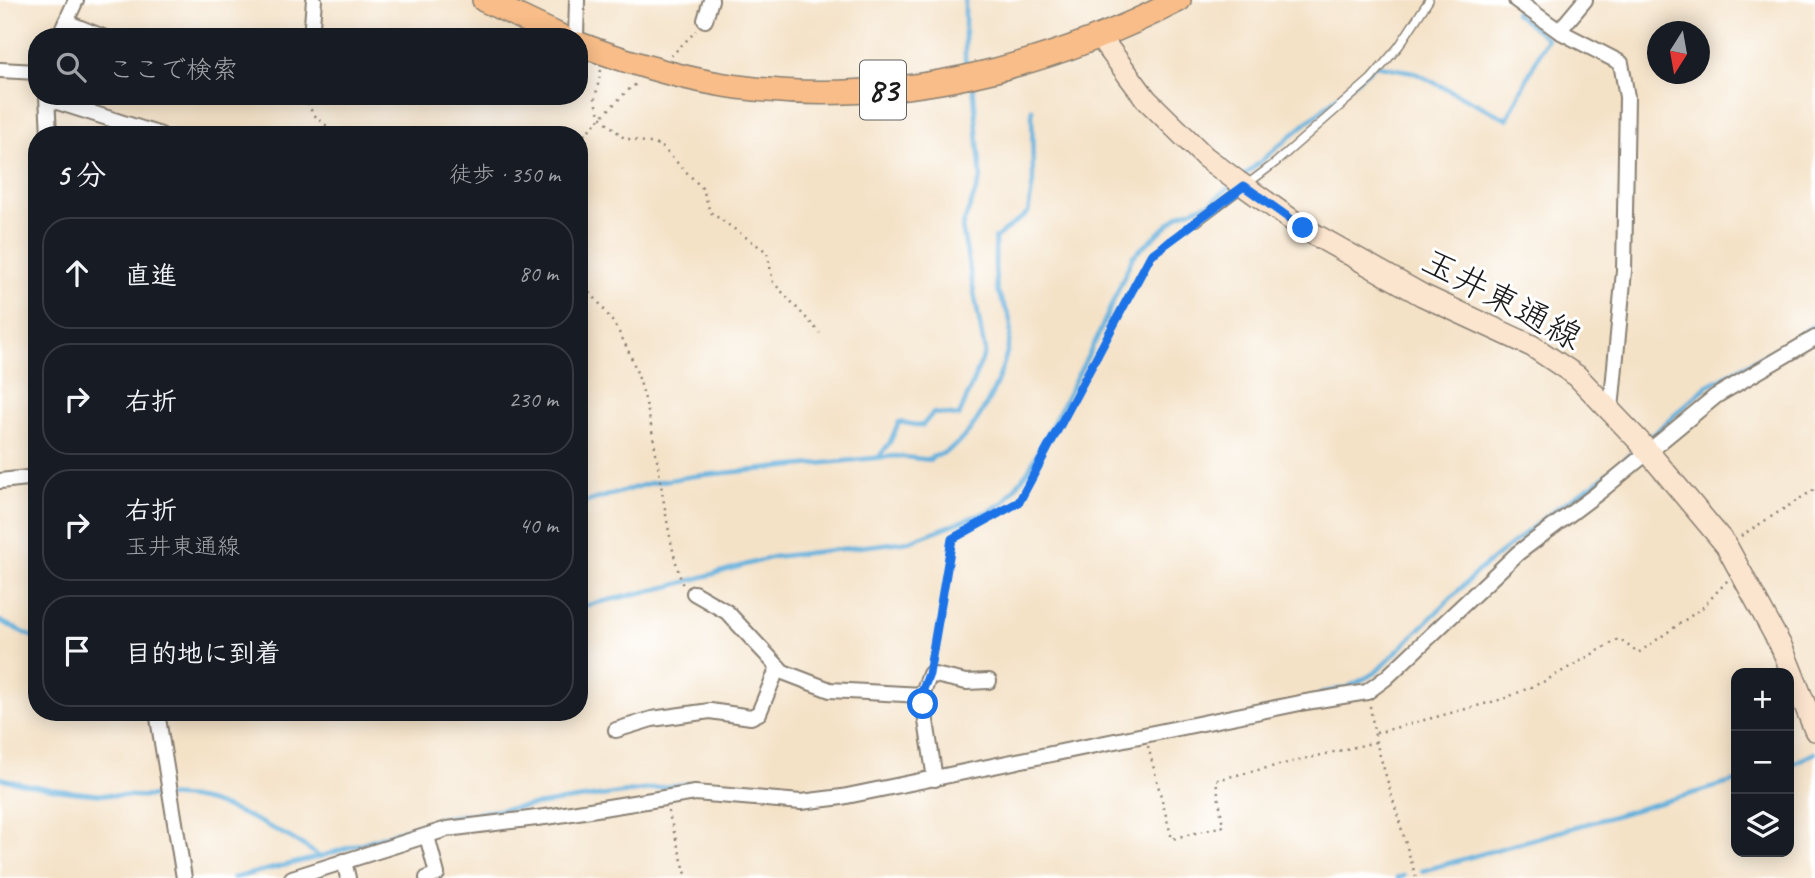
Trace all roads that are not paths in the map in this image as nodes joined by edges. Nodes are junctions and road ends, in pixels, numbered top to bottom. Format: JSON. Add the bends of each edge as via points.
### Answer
{"nodes":[{"id":1,"x":76,"y":0,"type":"edge"},
{"id":2,"x":314,"y":0,"type":"edge"},
{"id":3,"x":484,"y":0,"type":"edge"},
{"id":4,"x":577,"y":0,"type":"edge"},
{"id":5,"x":711,"y":0,"type":"edge"},
{"id":6,"x":1179,"y":0,"type":"edge"},
{"id":7,"x":1429,"y":0,"type":"edge"},
{"id":8,"x":1516,"y":0,"type":"edge"},
{"id":9,"x":1585,"y":0,"type":"edge"},
{"id":10,"x":705,"y":20,"type":"dead end"},
{"id":11,"x":66,"y":22,"type":"junction"},
{"id":12,"x":64,"y":28,"type":"edge"},
{"id":13,"x":81,"y":28,"type":"edge"},
{"id":14,"x":312,"y":28,"type":"edge"},
{"id":15,"x":543,"y":28,"type":"edge"},
{"id":16,"x":576,"y":28,"type":"edge"},
{"id":17,"x":1559,"y":31,"type":"junction"},
{"id":18,"x":1100,"y":37,"type":"junction"},
{"id":19,"x":588,"y":47,"type":"edge"},
{"id":20,"x":0,"y":70,"type":"edge"},
{"id":21,"x":28,"y":72,"type":"edge"},
{"id":22,"x":48,"y":105,"type":"edge"},
{"id":23,"x":69,"y":105,"type":"edge"},
{"id":24,"x":49,"y":126,"type":"edge"},
{"id":25,"x":134,"y":126,"type":"edge"},
{"id":26,"x":1244,"y":186,"type":"junction"},
{"id":27,"x":1197,"y":222,"type":"road end"},
{"id":28,"x":1815,"y":338,"type":"edge"},
{"id":29,"x":1611,"y":409,"type":"junction"},
{"id":30,"x":1645,"y":448,"type":"junction"},
{"id":31,"x":28,"y":479,"type":"edge"},
{"id":32,"x":0,"y":481,"type":"edge"},
{"id":33,"x":694,"y":593,"type":"road end"},
{"id":34,"x":778,"y":667,"type":"junction"},
{"id":35,"x":989,"y":681,"type":"dead end"},
{"id":36,"x":922,"y":695,"type":"junction"},
{"id":37,"x":159,"y":721,"type":"edge"},
{"id":38,"x":616,"y":730,"type":"dead end"},
{"id":39,"x":1815,"y":730,"type":"edge"},
{"id":40,"x":935,"y":778,"type":"junction"},
{"id":41,"x":427,"y":836,"type":"junction"},
{"id":42,"x":344,"y":861,"type":"junction"},
{"id":43,"x":184,"y":878,"type":"edge"},
{"id":44,"x":292,"y":878,"type":"edge"},
{"id":45,"x":348,"y":878,"type":"edge"},
{"id":46,"x":427,"y":878,"type":"edge"}],
"edges":[{"from":1,"to":11,"type":"street"},
{"from":2,"to":14,"type":"street"},
{"from":3,"to":15,"type":"main road"},
{"from":4,"to":16,"type":"street"},
{"from":5,"to":10,"type":"street"},
{"from":6,"to":18,"type":"main road","number":"83"},
{"from":7,"to":26,"type":"lane","via":[[1371,79]]},
{"from":8,"to":17,"type":"street"},
{"from":9,"to":17,"type":"street"},
{"from":11,"to":12,"type":"street"},
{"from":11,"to":13,"type":"street"},
{"from":17,"to":29,"type":"street","via":[[1621,63],[1627,97],[1624,271]]},
{"from":18,"to":19,"type":"main road","number":"83","via":[[972,77],[845,93],[737,87],[656,70]]},
{"from":18,"to":26,"type":"street","name":"玉井東通線","via":[[1146,99],[1205,157]]},
{"from":20,"to":21,"type":"street"},
{"from":22,"to":24,"type":"street"},
{"from":23,"to":25,"type":"street"},
{"from":26,"to":27,"type":"lane"},
{"from":26,"to":29,"type":"street","name":"玉井東通線","via":[[1303,228],[1422,295],[1532,346],[1577,376]]},
{"from":28,"to":30,"type":"street","via":[[1716,396]]},
{"from":29,"to":30,"type":"street","name":"玉井東通線"},
{"from":30,"to":39,"type":"street","name":"玉井東通線","via":[[1726,545],[1782,648]]},
{"from":30,"to":40,"type":"street","via":[[1518,553],[1367,692]]},
{"from":31,"to":32,"type":"street"},
{"from":33,"to":34,"type":"street","via":[[727,612]]},
{"from":34,"to":36,"type":"street","via":[[830,690]]},
{"from":34,"to":38,"type":"street","via":[[759,713],[751,717],[710,711],[652,719]]},
{"from":35,"to":36,"type":"street","via":[[966,682],[929,674]]},
{"from":36,"to":40,"type":"street"},
{"from":37,"to":43,"type":"street"},
{"from":40,"to":41,"type":"street","via":[[801,802],[695,793],[447,829]]},
{"from":41,"to":42,"type":"street"},
{"from":41,"to":46,"type":"street","via":[[437,874]]},
{"from":42,"to":44,"type":"street"},
{"from":42,"to":45,"type":"street"}]}
